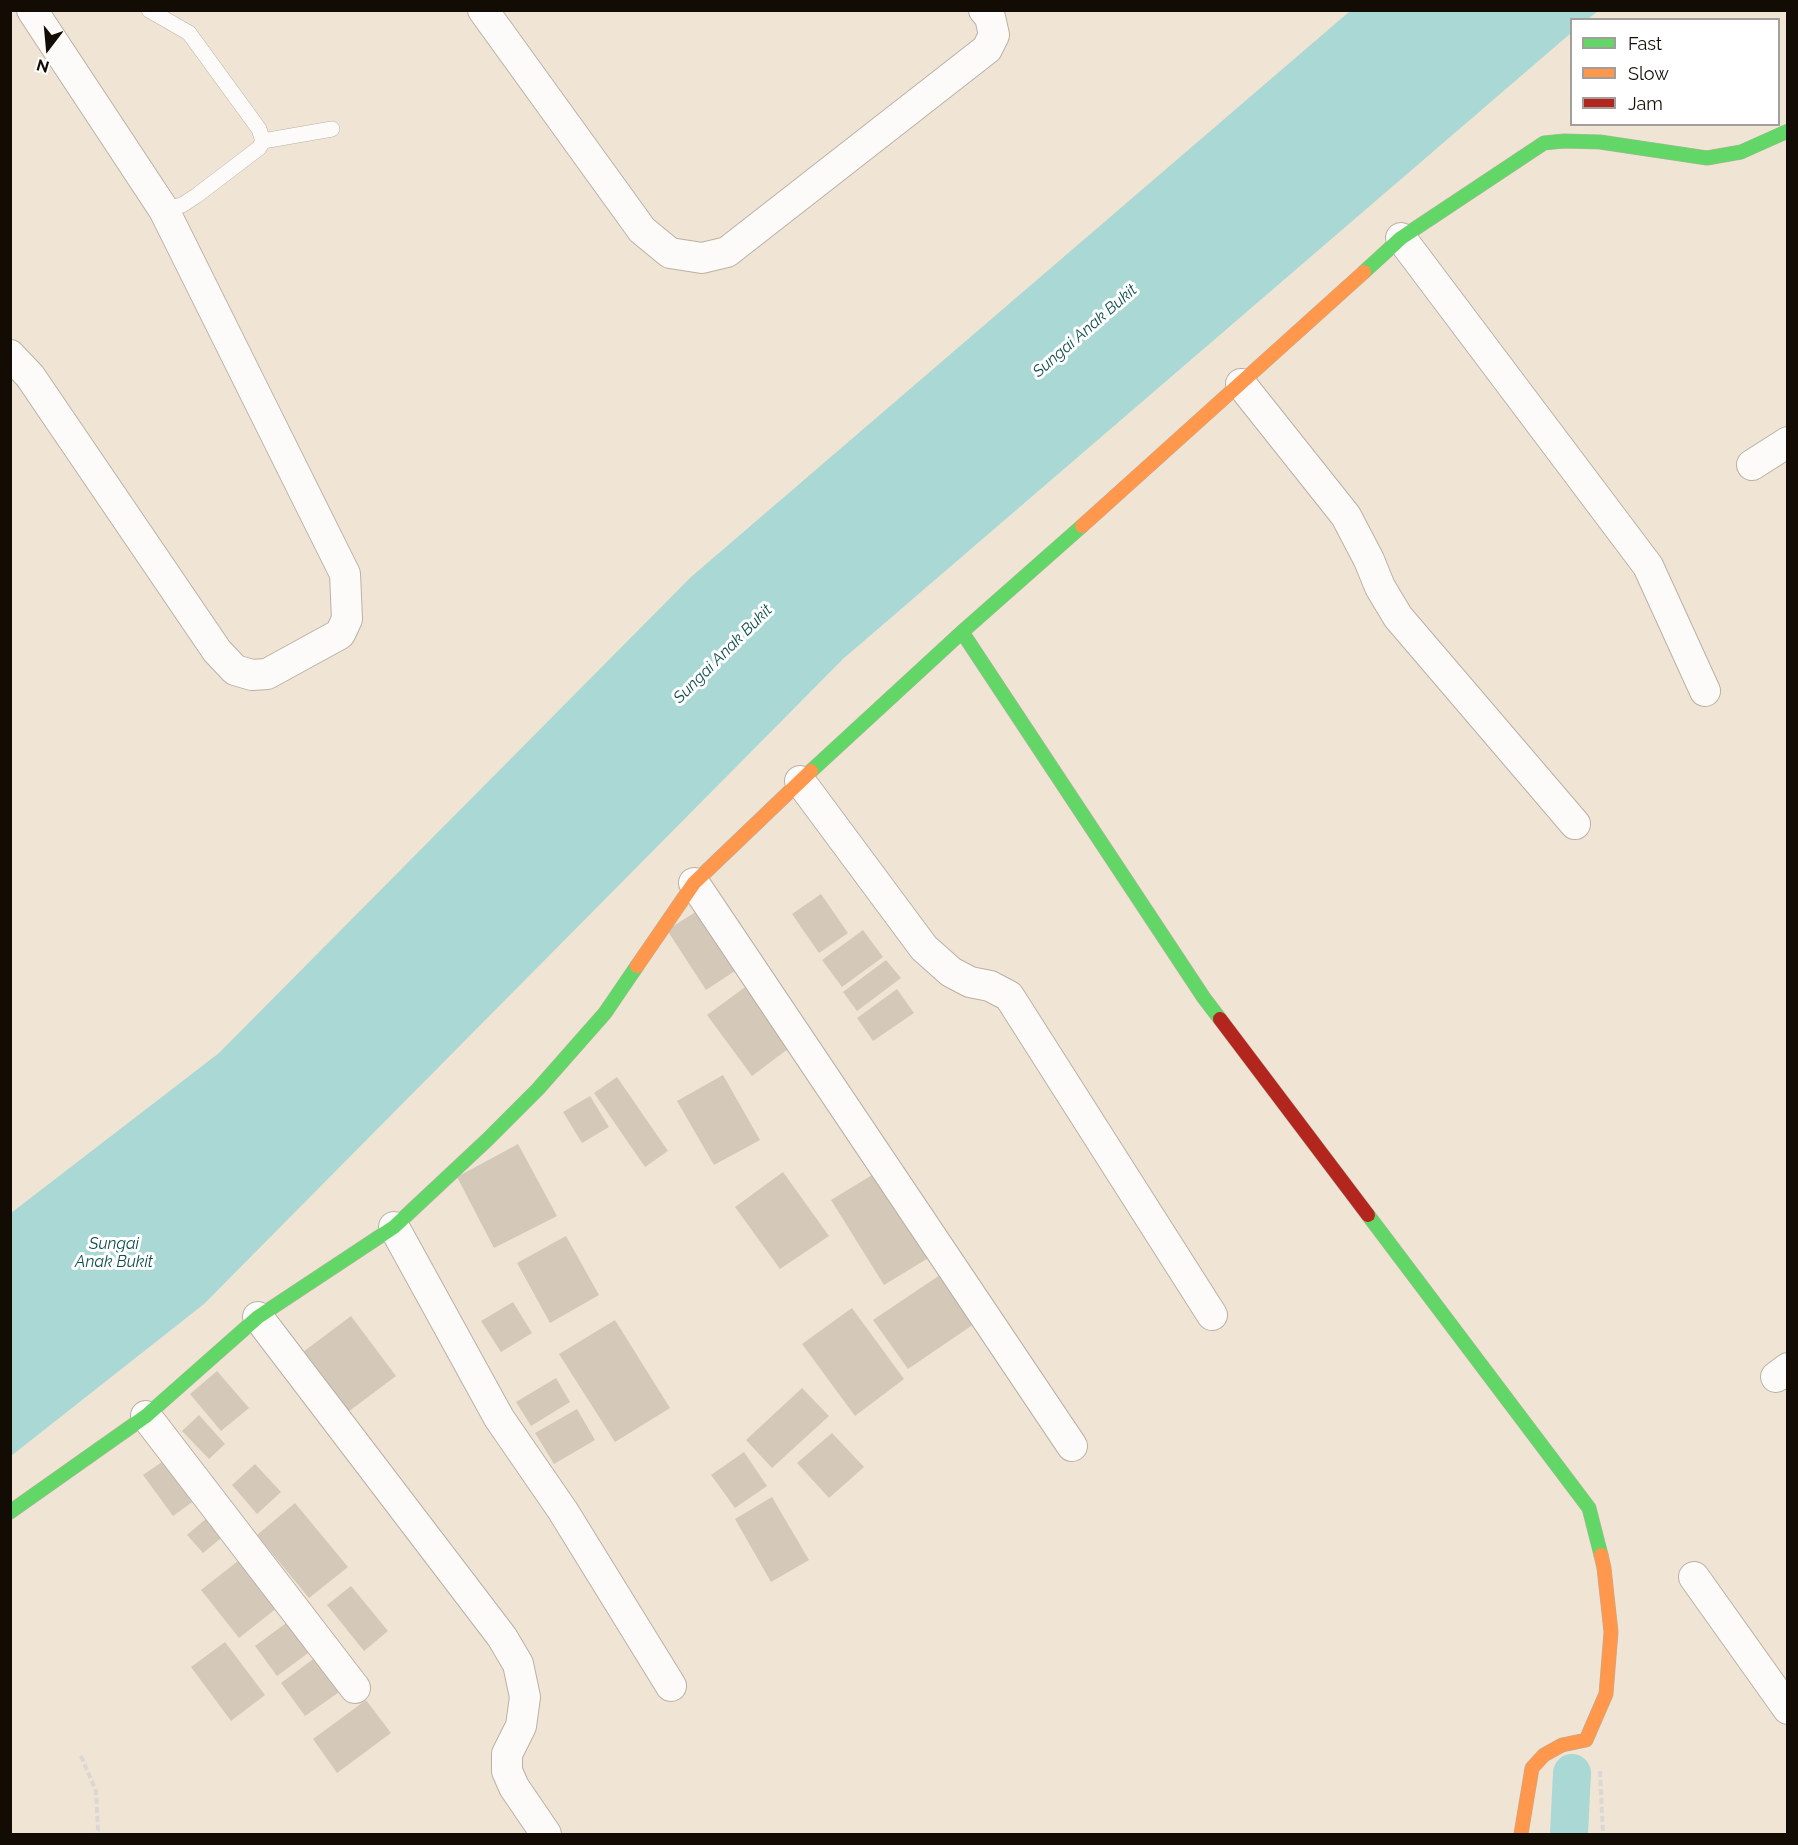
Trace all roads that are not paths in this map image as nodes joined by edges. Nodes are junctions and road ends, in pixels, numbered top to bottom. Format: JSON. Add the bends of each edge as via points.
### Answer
{"nodes":[{"id":1,"x":32,"y":10,"type":"edge"},
{"id":2,"x":149,"y":10,"type":"edge"},
{"id":3,"x":483,"y":10,"type":"edge"},
{"id":4,"x":984,"y":10,"type":"edge"},
{"id":5,"x":332,"y":129,"type":"dead end"},
{"id":6,"x":1788,"y":131,"type":"edge"},
{"id":7,"x":263,"y":141,"type":"junction"},
{"id":8,"x":164,"y":210,"type":"junction"},
{"id":9,"x":1401,"y":238,"type":"junction"},
{"id":10,"x":10,"y":355,"type":"edge"},
{"id":11,"x":1241,"y":384,"type":"junction"},
{"id":12,"x":1788,"y":442,"type":"edge"},
{"id":13,"x":1752,"y":465,"type":"dead end"},
{"id":14,"x":962,"y":632,"type":"junction"},
{"id":15,"x":1705,"y":691,"type":"dead end"},
{"id":16,"x":800,"y":781,"type":"junction"},
{"id":17,"x":1575,"y":824,"type":"dead end"},
{"id":18,"x":694,"y":883,"type":"junction"},
{"id":19,"x":394,"y":1227,"type":"junction"},
{"id":20,"x":1212,"y":1315,"type":"dead end"},
{"id":21,"x":258,"y":1317,"type":"junction"},
{"id":22,"x":146,"y":1416,"type":"junction"},
{"id":23,"x":1072,"y":1446,"type":"dead end"},
{"id":24,"x":10,"y":1512,"type":"edge"},
{"id":25,"x":1694,"y":1577,"type":"dead end"},
{"id":26,"x":671,"y":1686,"type":"dead end"},
{"id":27,"x":355,"y":1688,"type":"dead end"},
{"id":28,"x":1788,"y":1709,"type":"edge"},
{"id":29,"x":546,"y":1834,"type":"edge"},
{"id":30,"x":1521,"y":1834,"type":"edge"}],
"edges":[{"from":1,"to":8,"type":"street"},
{"from":2,"to":7,"type":"lane","via":[[189,33],[259,129]]},
{"from":3,"to":4,"type":"street","via":[[642,230],[670,253],[702,258],[727,252],[987,49],[994,35]]},
{"from":5,"to":7,"type":"lane"},
{"from":6,"to":9,"type":"street","via":[[1741,152],[1707,158],[1600,142],[1544,143]]},
{"from":7,"to":8,"type":"lane","via":[[196,196]]},
{"from":8,"to":10,"type":"street","via":[[345,574],[347,619],[340,634],[267,674],[235,670],[217,651],[30,376]]},
{"from":9,"to":11,"type":"street"},
{"from":9,"to":15,"type":"street","via":[[1648,566]]},
{"from":11,"to":14,"type":"street"},
{"from":11,"to":17,"type":"street","via":[[1346,516],[1398,616]]},
{"from":12,"to":13,"type":"street"},
{"from":14,"to":16,"type":"street"},
{"from":14,"to":30,"type":"street","via":[[1204,998],[1589,1508],[1604,1568],[1611,1632],[1606,1694],[1587,1740],[1562,1745],[1544,1755],[1532,1768]]},
{"from":16,"to":18,"type":"street"},
{"from":16,"to":20,"type":"street","via":[[924,948],[951,972],[1009,996]]},
{"from":18,"to":19,"type":"street","via":[[605,1013],[538,1089]]},
{"from":18,"to":23,"type":"street"},
{"from":19,"to":21,"type":"street"},
{"from":19,"to":26,"type":"street","via":[[499,1418],[564,1511]]},
{"from":21,"to":22,"type":"street"},
{"from":21,"to":29,"type":"street","via":[[502,1637],[518,1664],[525,1697],[521,1726],[507,1754],[507,1771]]},
{"from":22,"to":24,"type":"street"},
{"from":22,"to":27,"type":"street"},
{"from":25,"to":28,"type":"street"}]}
